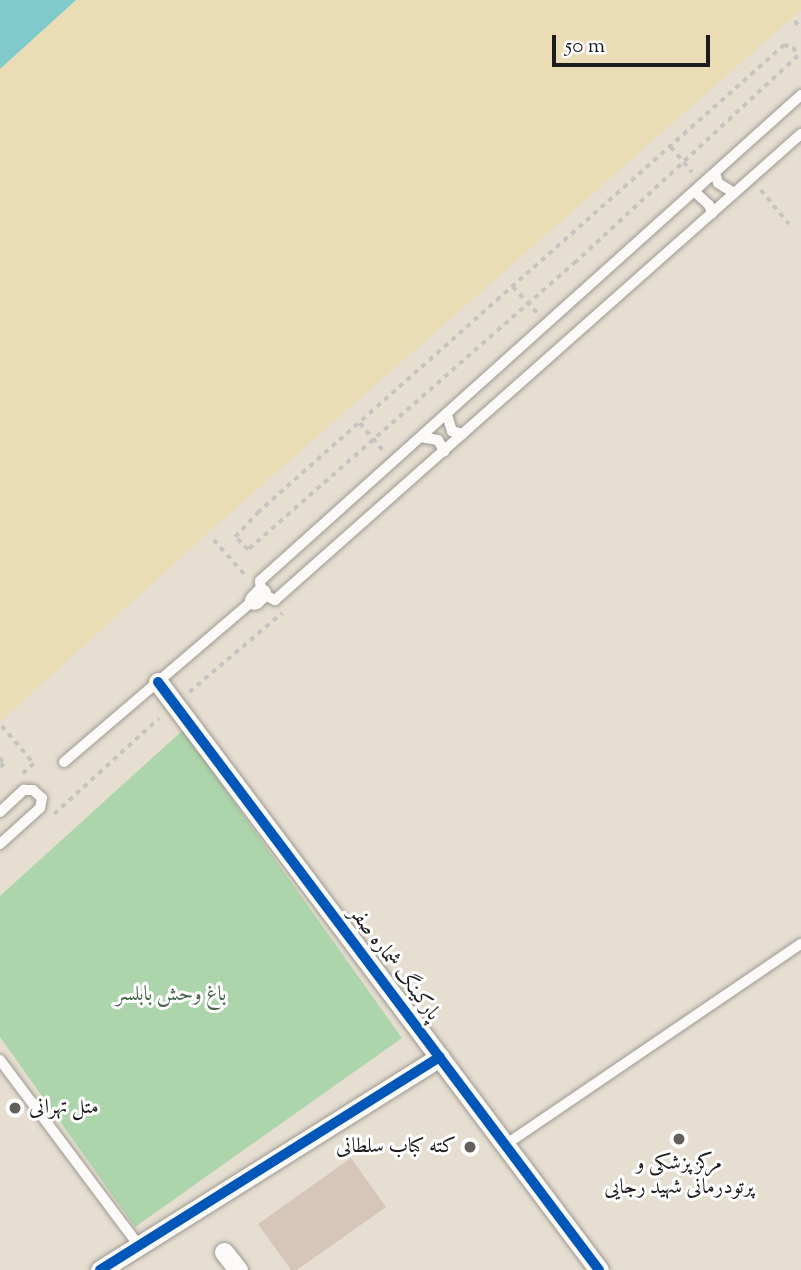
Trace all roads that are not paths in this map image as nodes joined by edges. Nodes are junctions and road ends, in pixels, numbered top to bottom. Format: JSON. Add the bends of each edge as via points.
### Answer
{"nodes":[{"id":1,"x":801,"y":96,"type":"edge"},
{"id":2,"x":801,"y":134,"type":"edge"},
{"id":3,"x":715,"y":173,"type":"junction"},
{"id":4,"x":695,"y":192,"type":"junction"},
{"id":5,"x":734,"y":193,"type":"junction"},
{"id":6,"x":712,"y":213,"type":"junction"},
{"id":7,"x":447,"y":415,"type":"junction"},
{"id":8,"x":463,"y":434,"type":"junction"},
{"id":9,"x":421,"y":437,"type":"junction"},
{"id":10,"x":444,"y":451,"type":"junction"},
{"id":11,"x":258,"y":597,"type":"junction"},
{"id":12,"x":158,"y":682,"type":"junction"},
{"id":13,"x":64,"y":762,"type":"dead end"},
{"id":14,"x":0,"y":812,"type":"edge"},
{"id":15,"x":0,"y":844,"type":"edge"},
{"id":16,"x":801,"y":944,"type":"edge"},
{"id":17,"x":440,"y":1057,"type":"junction"},
{"id":18,"x":0,"y":1060,"type":"edge"},
{"id":19,"x":505,"y":1145,"type":"junction"},
{"id":20,"x":139,"y":1246,"type":"junction"},
{"id":21,"x":225,"y":1252,"type":"dead end"},
{"id":22,"x":100,"y":1270,"type":"edge"},
{"id":23,"x":238,"y":1270,"type":"edge"},
{"id":24,"x":599,"y":1270,"type":"edge"}],
"edges":[{"from":1,"to":3,"type":"lane"},
{"from":2,"to":5,"type":"lane"},
{"from":3,"to":4,"type":"lane"},
{"from":3,"to":5,"type":"lane","via":[[718,183]]},
{"from":4,"to":6,"type":"lane"},
{"from":4,"to":7,"type":"lane"},
{"from":5,"to":6,"type":"lane"},
{"from":6,"to":8,"type":"lane"},
{"from":7,"to":8,"type":"lane","via":[[452,431]]},
{"from":7,"to":9,"type":"lane"},
{"from":8,"to":10,"type":"lane"},
{"from":9,"to":10,"type":"lane","via":[[438,440]]},
{"from":9,"to":11,"type":"lane","via":[[260,581]]},
{"from":10,"to":11,"type":"lane","via":[[275,600]]},
{"from":11,"to":12,"type":"lane"},
{"from":12,"to":13,"type":"lane"},
{"from":12,"to":17,"type":"street","name":"پارکینگ شماره صفر"},
{"from":14,"to":15,"type":"lane","via":[[24,790],[33,790],[42,798],[40,808]]},
{"from":16,"to":19,"type":"lane"},
{"from":17,"to":19,"type":"street","name":"پارکینگ شماره صفر"},
{"from":17,"to":20,"type":"street"},
{"from":18,"to":20,"type":"lane"},
{"from":19,"to":24,"type":"street","name":"پارکینگ شماره صفر"},
{"from":20,"to":22,"type":"street"},
{"from":21,"to":23,"type":"street"}]}
